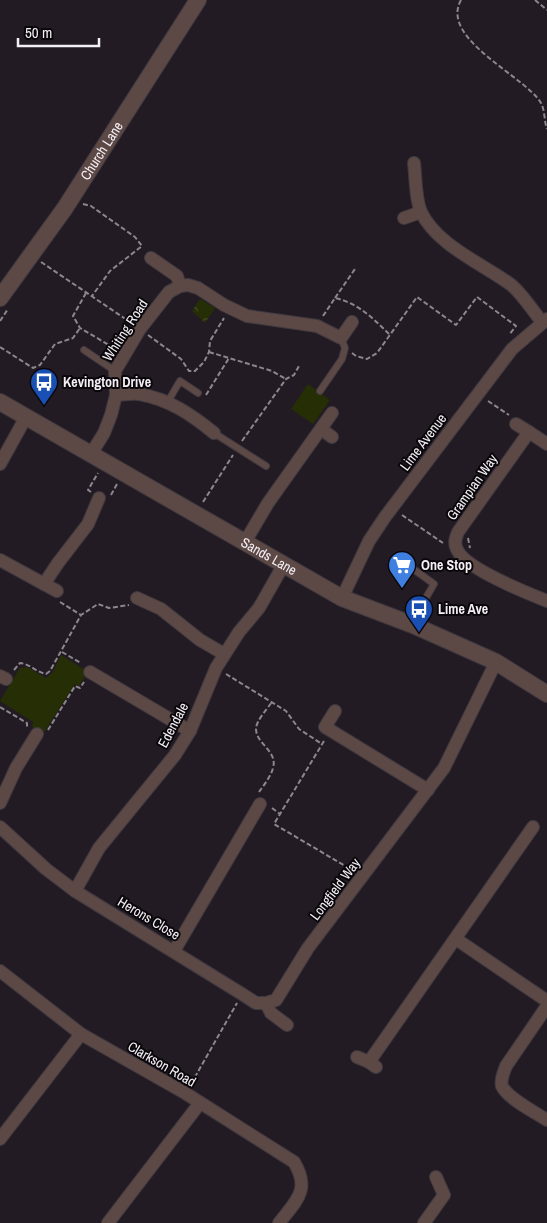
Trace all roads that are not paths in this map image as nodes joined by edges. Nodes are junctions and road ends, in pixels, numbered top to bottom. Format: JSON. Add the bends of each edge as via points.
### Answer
{"nodes":[{"id":1,"x":198,"y":0,"type":"edge"},
{"id":2,"x":414,"y":163,"type":"dead end"},
{"id":3,"x":422,"y":212,"type":"junction"},
{"id":4,"x":404,"y":218,"type":"dead end"},
{"id":5,"x":151,"y":258,"type":"dead end"},
{"id":6,"x":180,"y":286,"type":"junction"},
{"id":7,"x":0,"y":298,"type":"edge"},
{"id":8,"x":544,"y":321,"type":"edge"},
{"id":9,"x":352,"y":322,"type":"dead end"},
{"id":10,"x":343,"y":343,"type":"junction"},
{"id":11,"x":84,"y":350,"type":"dead end"},
{"id":12,"x":115,"y":371,"type":"junction"},
{"id":13,"x":320,"y":391,"type":"dead end"},
{"id":14,"x":198,"y":392,"type":"dead end"},
{"id":15,"x":116,"y":396,"type":"junction"},
{"id":16,"x":0,"y":402,"type":"edge"},
{"id":17,"x":167,"y":402,"type":"junction"},
{"id":18,"x":332,"y":413,"type":"dead end"},
{"id":19,"x":26,"y":417,"type":"junction"},
{"id":20,"x":516,"y":424,"type":"road end"},
{"id":21,"x":320,"y":429,"type":"junction"},
{"id":22,"x":529,"y":432,"type":"junction"},
{"id":23,"x":214,"y":433,"type":"joint"},
{"id":24,"x":332,"y":438,"type":"dead end"},
{"id":25,"x":547,"y":444,"type":"edge"},
{"id":26,"x":98,"y":458,"type":"junction"},
{"id":27,"x":0,"y":464,"type":"edge"},
{"id":28,"x":266,"y":466,"type":"dead end"},
{"id":29,"x":99,"y":498,"type":"road end"},
{"id":30,"x":245,"y":542,"type":"junction"},
{"id":31,"x":0,"y":560,"type":"edge"},
{"id":32,"x":405,"y":563,"type":"dead end"},
{"id":33,"x":284,"y":564,"type":"junction"},
{"id":34,"x":44,"y":584,"type":"junction"},
{"id":35,"x":57,"y":591,"type":"road end"},
{"id":36,"x":137,"y":598,"type":"road end"},
{"id":37,"x":342,"y":598,"type":"junction"},
{"id":38,"x":547,"y":602,"type":"edge"},
{"id":39,"x":413,"y":625,"type":"junction"},
{"id":40,"x":224,"y":654,"type":"junction"},
{"id":41,"x":496,"y":662,"type":"junction"},
{"id":42,"x":90,"y":672,"type":"road end"},
{"id":43,"x":547,"y":694,"type":"edge"},
{"id":44,"x":335,"y":711,"type":"dead end"},
{"id":45,"x":190,"y":731,"type":"junction"},
{"id":46,"x":37,"y":734,"type":"road end"},
{"id":47,"x":428,"y":790,"type":"junction"},
{"id":48,"x":0,"y":803,"type":"edge"},
{"id":49,"x":260,"y":804,"type":"road end"},
{"id":50,"x":0,"y":827,"type":"edge"},
{"id":51,"x":533,"y":827,"type":"dead end"},
{"id":52,"x":75,"y":891,"type":"junction"},
{"id":53,"x":456,"y":939,"type":"junction"},
{"id":54,"x":174,"y":951,"type":"junction"},
{"id":55,"x":0,"y":971,"type":"edge"},
{"id":56,"x":547,"y":1001,"type":"edge"},
{"id":57,"x":266,"y":1003,"type":"junction"},
{"id":58,"x":547,"y":1006,"type":"edge"},
{"id":59,"x":287,"y":1025,"type":"dead end"},
{"id":60,"x":81,"y":1034,"type":"junction"},
{"id":61,"x":356,"y":1057,"type":"dead end"},
{"id":62,"x":200,"y":1103,"type":"junction"},
{"id":63,"x":547,"y":1120,"type":"edge"},
{"id":64,"x":0,"y":1139,"type":"edge"},
{"id":65,"x":436,"y":1177,"type":"dead end"},
{"id":66,"x":108,"y":1223,"type":"edge"},
{"id":67,"x":279,"y":1223,"type":"edge"},
{"id":68,"x":424,"y":1223,"type":"edge"}],
"edges":[{"from":1,"to":7,"type":"street","name":"Church Lane","via":[[70,200]]},
{"from":2,"to":3,"type":"street"},
{"from":3,"to":4,"type":"street"},
{"from":3,"to":8,"type":"street","via":[[437,233],[512,285]]},
{"from":5,"to":6,"type":"street","via":[[177,276]]},
{"from":6,"to":10,"type":"street","via":[[198,288],[247,316],[318,326]]},
{"from":6,"to":12,"type":"street","name":"Whiting Road","via":[[169,292],[140,329]]},
{"from":8,"to":37,"type":"street","name":"Lime Avenue","via":[[512,349],[392,508],[369,541]]},
{"from":9,"to":10,"type":"street"},
{"from":10,"to":13,"type":"lane","via":[[342,359]]},
{"from":11,"to":12,"type":"lane"},
{"from":12,"to":15,"type":"street","name":"Whiting Road"},
{"from":14,"to":17,"type":"lane","via":[[180,381]]},
{"from":15,"to":17,"type":"street","via":[[138,394]]},
{"from":15,"to":26,"type":"street","name":"Whiting Road"},
{"from":16,"to":19,"type":"street","name":"Sands Lane"},
{"from":17,"to":23,"type":"street","via":[[193,416]]},
{"from":18,"to":21,"type":"street"},
{"from":19,"to":26,"type":"street","name":"Sands Lane"},
{"from":19,"to":27,"type":"street"},
{"from":20,"to":22,"type":"street"},
{"from":21,"to":24,"type":"street"},
{"from":21,"to":30,"type":"street"},
{"from":22,"to":25,"type":"street"},
{"from":22,"to":38,"type":"street","name":"Grampian Way","via":[[458,532],[455,541],[456,549],[465,560],[507,585]]},
{"from":23,"to":28,"type":"lane"},
{"from":26,"to":30,"type":"street","name":"Sands Lane"},
{"from":29,"to":34,"type":"street","via":[[88,524]]},
{"from":30,"to":33,"type":"street","name":"Sands Lane"},
{"from":31,"to":34,"type":"street"},
{"from":32,"to":39,"type":"lane","via":[[434,584]]},
{"from":33,"to":37,"type":"street","name":"Sands Lane"},
{"from":33,"to":40,"type":"street","name":"Edendale","via":[[259,608]]},
{"from":34,"to":35,"type":"street"},
{"from":36,"to":40,"type":"street"},
{"from":37,"to":39,"type":"street","name":"Sands Lane"},
{"from":39,"to":41,"type":"street","name":"Sands Lane"},
{"from":40,"to":45,"type":"street","name":"Edendale"},
{"from":41,"to":43,"type":"street","name":"Sands Lane"},
{"from":41,"to":47,"type":"street","name":"Longfield Way","via":[[457,745]]},
{"from":42,"to":45,"type":"street"},
{"from":44,"to":47,"type":"street","via":[[326,727]]},
{"from":45,"to":52,"type":"street","name":"Edendale","via":[[175,755],[99,848]]},
{"from":46,"to":48,"type":"street"},
{"from":47,"to":57,"type":"street","name":"Longfield Way","via":[[308,948],[276,1000]]},
{"from":49,"to":54,"type":"street"},
{"from":50,"to":52,"type":"street","name":"Herons Close"},
{"from":51,"to":53,"type":"street"},
{"from":52,"to":54,"type":"street","name":"Herons Close"},
{"from":53,"to":56,"type":"street"},
{"from":53,"to":61,"type":"street","via":[[373,1065]]},
{"from":54,"to":57,"type":"street","name":"Herons Close","via":[[256,1003]]},
{"from":55,"to":60,"type":"street","name":"Clarkson Road"},
{"from":57,"to":59,"type":"street","name":"Herons Close","via":[[272,1013]]},
{"from":58,"to":63,"type":"street","via":[[502,1076],[502,1086],[510,1096]]},
{"from":60,"to":62,"type":"street","name":"Clarkson Road"},
{"from":60,"to":64,"type":"street"},
{"from":62,"to":66,"type":"street"},
{"from":62,"to":67,"type":"street","name":"Clarkson Road","via":[[294,1162],[302,1185],[298,1198]]},
{"from":65,"to":68,"type":"street","via":[[444,1196]]}]}
